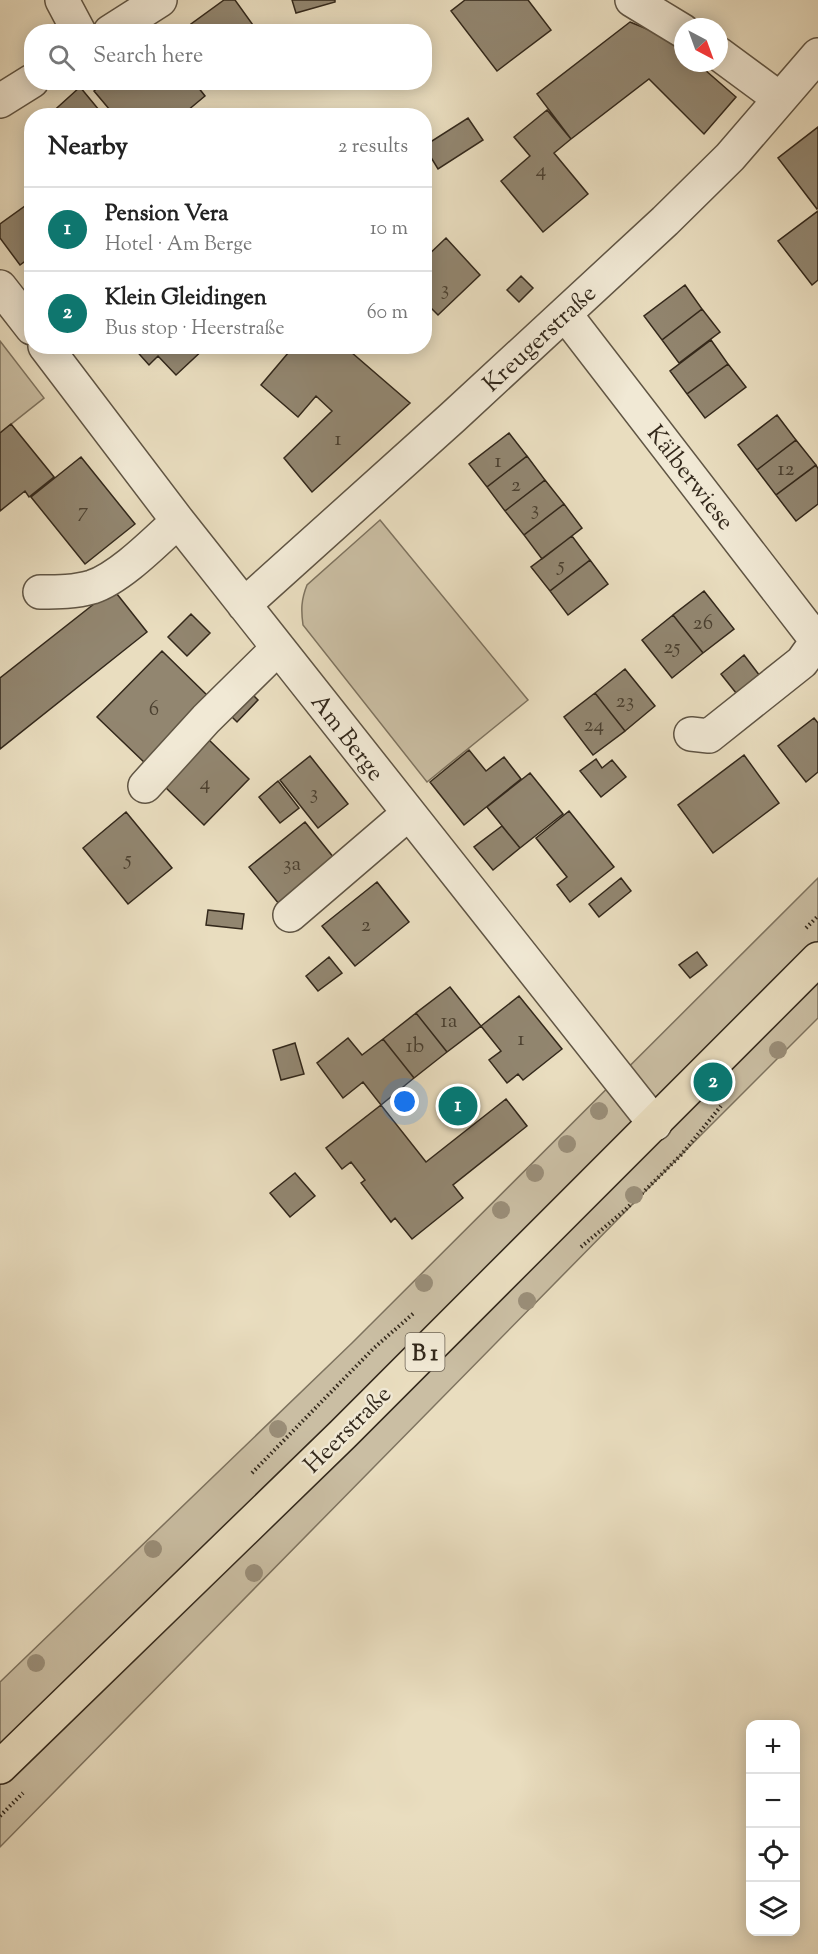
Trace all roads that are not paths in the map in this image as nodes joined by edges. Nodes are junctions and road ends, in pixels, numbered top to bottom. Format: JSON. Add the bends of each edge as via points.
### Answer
{"nodes":[{"id":1,"x":62,"y":0,"type":"edge"},
{"id":2,"x":160,"y":0,"type":"edge"},
{"id":3,"x":632,"y":0,"type":"edge"},
{"id":4,"x":75,"y":24,"type":"edge"},
{"id":5,"x":122,"y":24,"type":"edge"},
{"id":6,"x":674,"y":26,"type":"edge"},
{"id":7,"x":728,"y":61,"type":"edge"},
{"id":8,"x":813,"y":75,"type":"edge"},
{"id":9,"x":24,"y":86,"type":"edge"},
{"id":10,"x":780,"y":99,"type":"junction"},
{"id":11,"x":0,"y":101,"type":"edge"},
{"id":12,"x":0,"y":287,"type":"edge"},
{"id":13,"x":565,"y":314,"type":"junction"},
{"id":14,"x":24,"y":318,"type":"edge"},
{"id":15,"x":51,"y":354,"type":"edge"},
{"id":16,"x":178,"y":521,"type":"junction"},
{"id":17,"x":40,"y":591,"type":"dead end"},
{"id":18,"x":244,"y":605,"type":"junction"},
{"id":19,"x":817,"y":641,"type":"edge"},
{"id":20,"x":278,"y":648,"type":"junction"},
{"id":21,"x":691,"y":734,"type":"dead end"},
{"id":22,"x":145,"y":786,"type":"dead end"},
{"id":23,"x":409,"y":813,"type":"junction"},
{"id":24,"x":291,"y":915,"type":"dead end"},
{"id":25,"x":818,"y":959,"type":"edge"},
{"id":26,"x":655,"y":1124,"type":"junction"},
{"id":27,"x":0,"y":1767,"type":"edge"}],
"edges":[{"from":1,"to":4,"type":"street"},
{"from":2,"to":5,"type":"street"},
{"from":3,"to":6,"type":"street"},
{"from":7,"to":10,"type":"street"},
{"from":8,"to":10,"type":"street","name":"Kreugerstraße"},
{"from":9,"to":11,"type":"street"},
{"from":10,"to":13,"type":"street","name":"Kreugerstraße","via":[[730,157]]},
{"from":12,"to":14,"type":"street"},
{"from":13,"to":18,"type":"street","name":"Kreugerstraße"},
{"from":13,"to":19,"type":"street","name":"Kälberwiese"},
{"from":15,"to":16,"type":"street","name":"Am Berge"},
{"from":16,"to":17,"type":"street","via":[[116,575],[75,591]]},
{"from":16,"to":18,"type":"street","name":"Am Berge"},
{"from":18,"to":20,"type":"street","name":"Am Berge"},
{"from":19,"to":21,"type":"street","via":[[802,662],[709,736]]},
{"from":20,"to":22,"type":"street"},
{"from":20,"to":23,"type":"street","name":"Am Berge"},
{"from":23,"to":24,"type":"street"},
{"from":23,"to":26,"type":"street","name":"Am Berge"},
{"from":25,"to":26,"type":"main road","name":"Heerstraße","number":"B 1"},
{"from":26,"to":27,"type":"main road","name":"Heerstraße","number":"B 1"}]}
